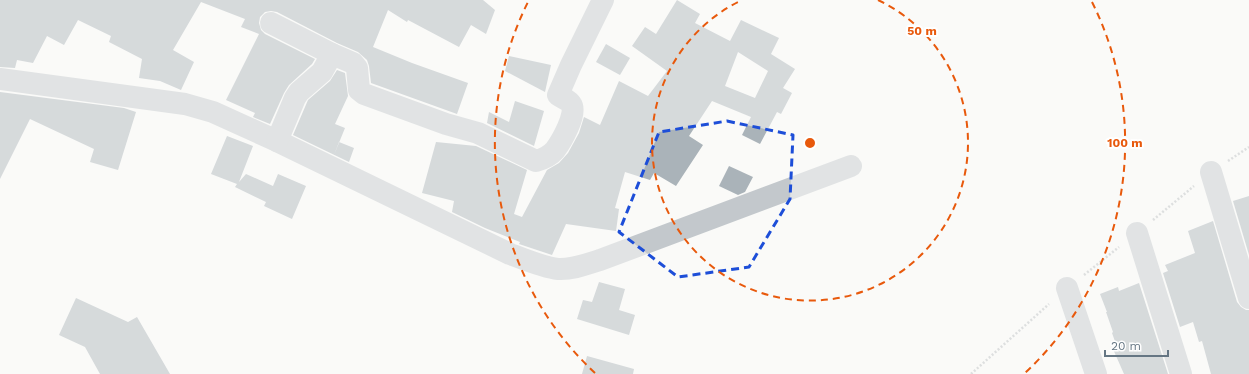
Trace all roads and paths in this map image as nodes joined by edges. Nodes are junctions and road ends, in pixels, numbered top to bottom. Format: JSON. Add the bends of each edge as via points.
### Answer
{"nodes":[{"id":1,"x":604,"y":0,"type":"edge"},
{"id":2,"x":271,"y":23,"type":"dead end"},
{"id":3,"x":332,"y":54,"type":"junction"},
{"id":4,"x":0,"y":79,"type":"edge"},
{"id":5,"x":277,"y":141,"type":"junction"},
{"id":6,"x":1249,"y":147,"type":"edge"},
{"id":7,"x":851,"y":166,"type":"dead end"},
{"id":8,"x":1211,"y":172,"type":"junction"},
{"id":9,"x":1137,"y":233,"type":"junction"},
{"id":10,"x":1067,"y":288,"type":"junction"},
{"id":11,"x":1249,"y":298,"type":"edge"},
{"id":12,"x":971,"y":374,"type":"edge"},
{"id":13,"x":1096,"y":374,"type":"edge"},
{"id":14,"x":1181,"y":374,"type":"edge"}],
"edges":[{"from":1,"to":3,"type":"street","via":[[558,95],[571,103],[572,121],[555,150],[536,161],[478,133],[364,94],[360,90],[357,68],[353,63]]},
{"from":2,"to":3,"type":"street"},
{"from":3,"to":5,"type":"street","via":[[322,72],[295,98]]},
{"from":4,"to":5,"type":"street","via":[[185,104],[213,112]]},
{"from":5,"to":7,"type":"street","via":[[510,254],[558,269],[579,267],[600,260]]},
{"from":6,"to":8,"type":"path"},
{"from":8,"to":9,"type":"path"},
{"from":8,"to":11,"type":"street"},
{"from":9,"to":10,"type":"path"},
{"from":9,"to":14,"type":"street"},
{"from":10,"to":12,"type":"path"},
{"from":10,"to":13,"type":"street"}]}
